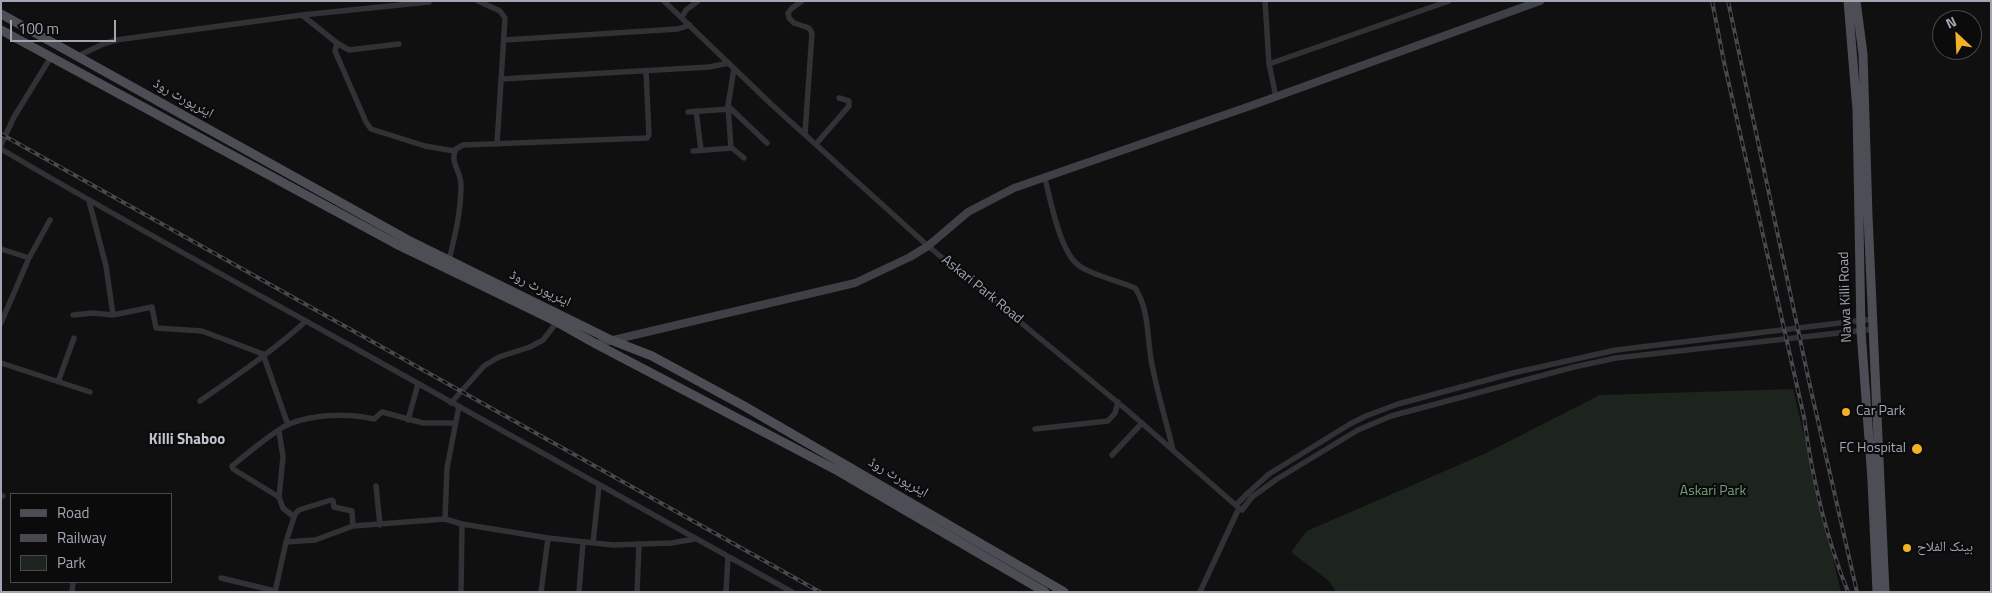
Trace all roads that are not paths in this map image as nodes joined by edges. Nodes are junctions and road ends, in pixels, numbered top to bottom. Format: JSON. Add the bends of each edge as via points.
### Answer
{"nodes":[{"id":1,"x":478,"y":1,"type":"edge"},
{"id":2,"x":664,"y":1,"type":"edge"},
{"id":3,"x":698,"y":1,"type":"edge"},
{"id":4,"x":802,"y":1,"type":"edge"},
{"id":5,"x":1265,"y":1,"type":"edge"},
{"id":6,"x":1450,"y":1,"type":"edge"},
{"id":7,"x":1540,"y":1,"type":"edge"},
{"id":8,"x":1848,"y":1,"type":"edge"},
{"id":9,"x":1856,"y":1,"type":"edge"},
{"id":10,"x":429,"y":2,"type":"edge"},
{"id":11,"x":1432,"y":4,"type":"edge"},
{"id":12,"x":1,"y":14,"type":"edge"},
{"id":13,"x":302,"y":15,"type":"junction"},
{"id":14,"x":682,"y":17,"type":"junction"},
{"id":15,"x":690,"y":25,"type":"junction"},
{"id":16,"x":1,"y":30,"type":"edge"},
{"id":17,"x":504,"y":40,"type":"junction"},
{"id":18,"x":337,"y":43,"type":"junction"},
{"id":19,"x":399,"y":44,"type":"dead end"},
{"id":20,"x":78,"y":56,"type":"junction"},
{"id":21,"x":51,"y":57,"type":"junction"},
{"id":22,"x":729,"y":63,"type":"junction"},
{"id":23,"x":1269,"y":64,"type":"junction"},
{"id":24,"x":734,"y":68,"type":"junction"},
{"id":25,"x":646,"y":71,"type":"junction"},
{"id":26,"x":501,"y":79,"type":"junction"},
{"id":27,"x":1276,"y":97,"type":"junction"},
{"id":28,"x":839,"y":98,"type":"dead end"},
{"id":29,"x":729,"y":108,"type":"junction"},
{"id":30,"x":696,"y":111,"type":"junction"},
{"id":31,"x":688,"y":112,"type":"dead end"},
{"id":32,"x":805,"y":134,"type":"junction"},
{"id":33,"x":767,"y":143,"type":"dead end"},
{"id":34,"x":497,"y":144,"type":"junction"},
{"id":35,"x":816,"y":144,"type":"junction"},
{"id":36,"x":1,"y":145,"type":"edge"},
{"id":37,"x":731,"y":148,"type":"junction"},
{"id":38,"x":1,"y":149,"type":"edge"},
{"id":39,"x":701,"y":150,"type":"junction"},
{"id":40,"x":454,"y":151,"type":"junction"},
{"id":41,"x":693,"y":151,"type":"dead end"},
{"id":42,"x":744,"y":158,"type":"dead end"},
{"id":43,"x":1045,"y":178,"type":"junction"},
{"id":44,"x":89,"y":201,"type":"junction"},
{"id":45,"x":50,"y":220,"type":"dead end"},
{"id":46,"x":928,"y":246,"type":"junction"},
{"id":47,"x":1,"y":249,"type":"edge"},
{"id":48,"x":29,"y":258,"type":"junction"},
{"id":49,"x":450,"y":260,"type":"junction"},
{"id":50,"x":73,"y":315,"type":"dead end"},
{"id":51,"x":113,"y":315,"type":"junction"},
{"id":52,"x":1860,"y":321,"type":"junction"},
{"id":53,"x":306,"y":322,"type":"junction"},
{"id":54,"x":557,"y":322,"type":"junction"},
{"id":55,"x":1,"y":323,"type":"edge"},
{"id":56,"x":1874,"y":324,"type":"junction"},
{"id":57,"x":1860,"y":331,"type":"junction"},
{"id":58,"x":74,"y":338,"type":"dead end"},
{"id":59,"x":611,"y":340,"type":"junction"},
{"id":60,"x":596,"y":344,"type":"junction"},
{"id":61,"x":263,"y":354,"type":"junction"},
{"id":62,"x":1,"y":363,"type":"edge"},
{"id":63,"x":58,"y":382,"type":"junction"},
{"id":64,"x":418,"y":384,"type":"junction"},
{"id":65,"x":90,"y":392,"type":"dead end"},
{"id":66,"x":200,"y":401,"type":"dead end"},
{"id":67,"x":1118,"y":402,"type":"junction"},
{"id":68,"x":451,"y":403,"type":"junction"},
{"id":69,"x":459,"y":406,"type":"junction"},
{"id":70,"x":408,"y":420,"type":"junction"},
{"id":71,"x":455,"y":423,"type":"junction"},
{"id":72,"x":1142,"y":423,"type":"junction"},
{"id":73,"x":288,"y":425,"type":"junction"},
{"id":74,"x":1035,"y":429,"type":"dead end"},
{"id":75,"x":279,"y":431,"type":"junction"},
{"id":76,"x":1173,"y":450,"type":"junction"},
{"id":77,"x":1112,"y":455,"type":"dead end"},
{"id":78,"x":376,"y":486,"type":"dead end"},
{"id":79,"x":599,"y":486,"type":"junction"},
{"id":80,"x":279,"y":497,"type":"junction"},
{"id":81,"x":1239,"y":508,"type":"junction"},
{"id":82,"x":294,"y":517,"type":"junction"},
{"id":83,"x":445,"y":519,"type":"junction"},
{"id":84,"x":462,"y":524,"type":"junction"},
{"id":85,"x":380,"y":525,"type":"junction"},
{"id":86,"x":353,"y":526,"type":"junction"},
{"id":87,"x":548,"y":538,"type":"junction"},
{"id":88,"x":696,"y":539,"type":"junction"},
{"id":89,"x":286,"y":542,"type":"junction"},
{"id":90,"x":583,"y":542,"type":"junction"},
{"id":91,"x":593,"y":543,"type":"junction"},
{"id":92,"x":639,"y":544,"type":"junction"},
{"id":93,"x":728,"y":557,"type":"junction"},
{"id":94,"x":221,"y":578,"type":"dead end"},
{"id":95,"x":275,"y":591,"type":"edge"},
{"id":96,"x":461,"y":592,"type":"edge"},
{"id":97,"x":541,"y":592,"type":"edge"},
{"id":98,"x":579,"y":592,"type":"edge"},
{"id":99,"x":638,"y":592,"type":"edge"},
{"id":100,"x":726,"y":592,"type":"edge"},
{"id":101,"x":792,"y":592,"type":"edge"},
{"id":102,"x":1045,"y":592,"type":"edge"},
{"id":103,"x":1064,"y":592,"type":"edge"},
{"id":104,"x":1200,"y":592,"type":"edge"},
{"id":105,"x":1877,"y":592,"type":"edge"},
{"id":106,"x":1886,"y":592,"type":"edge"}],
"edges":[{"from":1,"to":17,"type":"street","via":[[503,14]]},
{"from":2,"to":14,"type":"street","name":"Askari Park Road"},
{"from":3,"to":14,"type":"street"},
{"from":4,"to":32,"type":"street","via":[[788,13],[794,23],[809,28],[812,33]]},
{"from":5,"to":23,"type":"street"},
{"from":6,"to":11,"type":"street"},
{"from":7,"to":27,"type":"street"},
{"from":8,"to":52,"type":"main road","name":"Nawa Killi Road","via":[[1857,110]]},
{"from":9,"to":56,"type":"main road","name":"Nawa Killi Road","via":[[1863,54]]},
{"from":10,"to":13,"type":"street"},
{"from":11,"to":23,"type":"street"},
{"from":12,"to":20,"type":"main road","name":"ایئرپورٹ روڈ"},
{"from":13,"to":18,"type":"street"},
{"from":13,"to":20,"type":"street","via":[[116,40]]},
{"from":14,"to":15,"type":"street","name":"Askari Park Road"},
{"from":15,"to":17,"type":"street"},
{"from":15,"to":22,"type":"street","name":"Askari Park Road"},
{"from":16,"to":21,"type":"main road","name":"ایئرپورٹ روڈ"},
{"from":17,"to":26,"type":"street"},
{"from":18,"to":19,"type":"street","via":[[349,50]]},
{"from":18,"to":40,"type":"street","via":[[336,51],[371,129],[425,146]]},
{"from":20,"to":49,"type":"main road","name":"ایئرپورٹ روڈ","via":[[408,240]]},
{"from":21,"to":36,"type":"street","via":[[14,117]]},
{"from":21,"to":54,"type":"main road","name":"ایئرپورٹ روڈ","via":[[400,246]]},
{"from":22,"to":24,"type":"street","name":"Askari Park Road"},
{"from":22,"to":25,"type":"street"},
{"from":23,"to":27,"type":"street"},
{"from":24,"to":29,"type":"street"},
{"from":24,"to":32,"type":"street","name":"Askari Park Road"},
{"from":25,"to":26,"type":"street"},
{"from":25,"to":34,"type":"street","via":[[648,138]]},
{"from":26,"to":34,"type":"street"},
{"from":27,"to":43,"type":"street"},
{"from":28,"to":35,"type":"street","via":[[849,101],[849,106]]},
{"from":29,"to":30,"type":"street"},
{"from":29,"to":33,"type":"street"},
{"from":29,"to":37,"type":"street"},
{"from":30,"to":31,"type":"street"},
{"from":30,"to":39,"type":"street"},
{"from":32,"to":35,"type":"street","name":"Askari Park Road"},
{"from":34,"to":40,"type":"street","via":[[463,145]]},
{"from":35,"to":46,"type":"street","name":"Askari Park Road"},
{"from":37,"to":39,"type":"street"},
{"from":37,"to":42,"type":"street"},
{"from":38,"to":44,"type":"street"},
{"from":39,"to":41,"type":"street"},
{"from":40,"to":49,"type":"street","via":[[461,186]]},
{"from":43,"to":46,"type":"street","via":[[1014,188],[968,212]]},
{"from":43,"to":76,"type":"street","via":[[1070,257],[1080,267],[1135,288],[1140,295],[1146,312],[1151,360]]},
{"from":44,"to":51,"type":"street","via":[[106,266]]},
{"from":44,"to":53,"type":"street"},
{"from":45,"to":48,"type":"street"},
{"from":46,"to":59,"type":"street","via":[[855,283]]},
{"from":46,"to":67,"type":"street","name":"Askari Park Road"},
{"from":47,"to":48,"type":"street"},
{"from":48,"to":55,"type":"street"},
{"from":49,"to":59,"type":"main road","name":"ایئرپورٹ روڈ"},
{"from":50,"to":51,"type":"street"},
{"from":51,"to":61,"type":"street","via":[[152,307],[156,328],[202,331]]},
{"from":52,"to":56,"type":"street"},
{"from":52,"to":57,"type":"main road","name":"Nawa Killi Road"},
{"from":52,"to":81,"type":"street","via":[[1616,350],[1398,404],[1350,424],[1269,474],[1248,493]]},
{"from":53,"to":61,"type":"street"},
{"from":53,"to":64,"type":"street"},
{"from":54,"to":60,"type":"main road","name":"ایئرپورٹ روڈ"},
{"from":54,"to":68,"type":"street","via":[[543,340],[484,366]]},
{"from":56,"to":57,"type":"street"},
{"from":56,"to":106,"type":"main road","name":"Nawa Killi Road"},
{"from":57,"to":81,"type":"street","via":[[1616,358],[1391,416],[1358,430],[1277,479]]},
{"from":57,"to":105,"type":"main road","name":"Nawa Killi Road"},
{"from":58,"to":63,"type":"street"},
{"from":59,"to":60,"type":"street"},
{"from":59,"to":103,"type":"main road","name":"ایئرپورٹ روڈ","via":[[652,356],[744,406]]},
{"from":60,"to":102,"type":"main road","name":"ایئرپورٹ روڈ","via":[[838,471]]},
{"from":61,"to":66,"type":"street"},
{"from":61,"to":73,"type":"street"},
{"from":62,"to":63,"type":"street"},
{"from":63,"to":65,"type":"street"},
{"from":64,"to":68,"type":"street"},
{"from":64,"to":70,"type":"street"},
{"from":67,"to":72,"type":"street","name":"Askari Park Road"},
{"from":67,"to":74,"type":"street","via":[[1108,421]]},
{"from":68,"to":69,"type":"street"},
{"from":69,"to":71,"type":"street"},
{"from":69,"to":79,"type":"street"},
{"from":70,"to":71,"type":"street","via":[[431,424]]},
{"from":70,"to":73,"type":"street","via":[[382,412],[374,419],[337,416],[311,418]]},
{"from":71,"to":83,"type":"street","via":[[447,468]]},
{"from":72,"to":76,"type":"street","name":"Askari Park Road"},
{"from":72,"to":77,"type":"street"},
{"from":73,"to":75,"type":"street"},
{"from":75,"to":80,"type":"street","via":[[283,457]]},
{"from":75,"to":80,"type":"street","via":[[232,466]]},
{"from":76,"to":81,"type":"street","name":"Askari Park Road"},
{"from":78,"to":85,"type":"street"},
{"from":79,"to":88,"type":"street"},
{"from":79,"to":91,"type":"street"},
{"from":80,"to":82,"type":"street","via":[[283,508]]},
{"from":81,"to":104,"type":"street"},
{"from":82,"to":86,"type":"street","via":[[299,510],[333,500],[334,507],[352,511]]},
{"from":82,"to":89,"type":"street"},
{"from":83,"to":84,"type":"street"},
{"from":83,"to":85,"type":"street"},
{"from":84,"to":87,"type":"street"},
{"from":84,"to":96,"type":"street"},
{"from":85,"to":86,"type":"street"},
{"from":86,"to":89,"type":"street","via":[[315,540]]},
{"from":87,"to":90,"type":"street"},
{"from":87,"to":97,"type":"street"},
{"from":88,"to":92,"type":"street"},
{"from":88,"to":93,"type":"street"},
{"from":89,"to":95,"type":"street"},
{"from":90,"to":91,"type":"street"},
{"from":90,"to":98,"type":"street"},
{"from":91,"to":92,"type":"street"},
{"from":92,"to":99,"type":"street"},
{"from":93,"to":100,"type":"street"},
{"from":93,"to":101,"type":"street"},
{"from":94,"to":95,"type":"street"}]}
